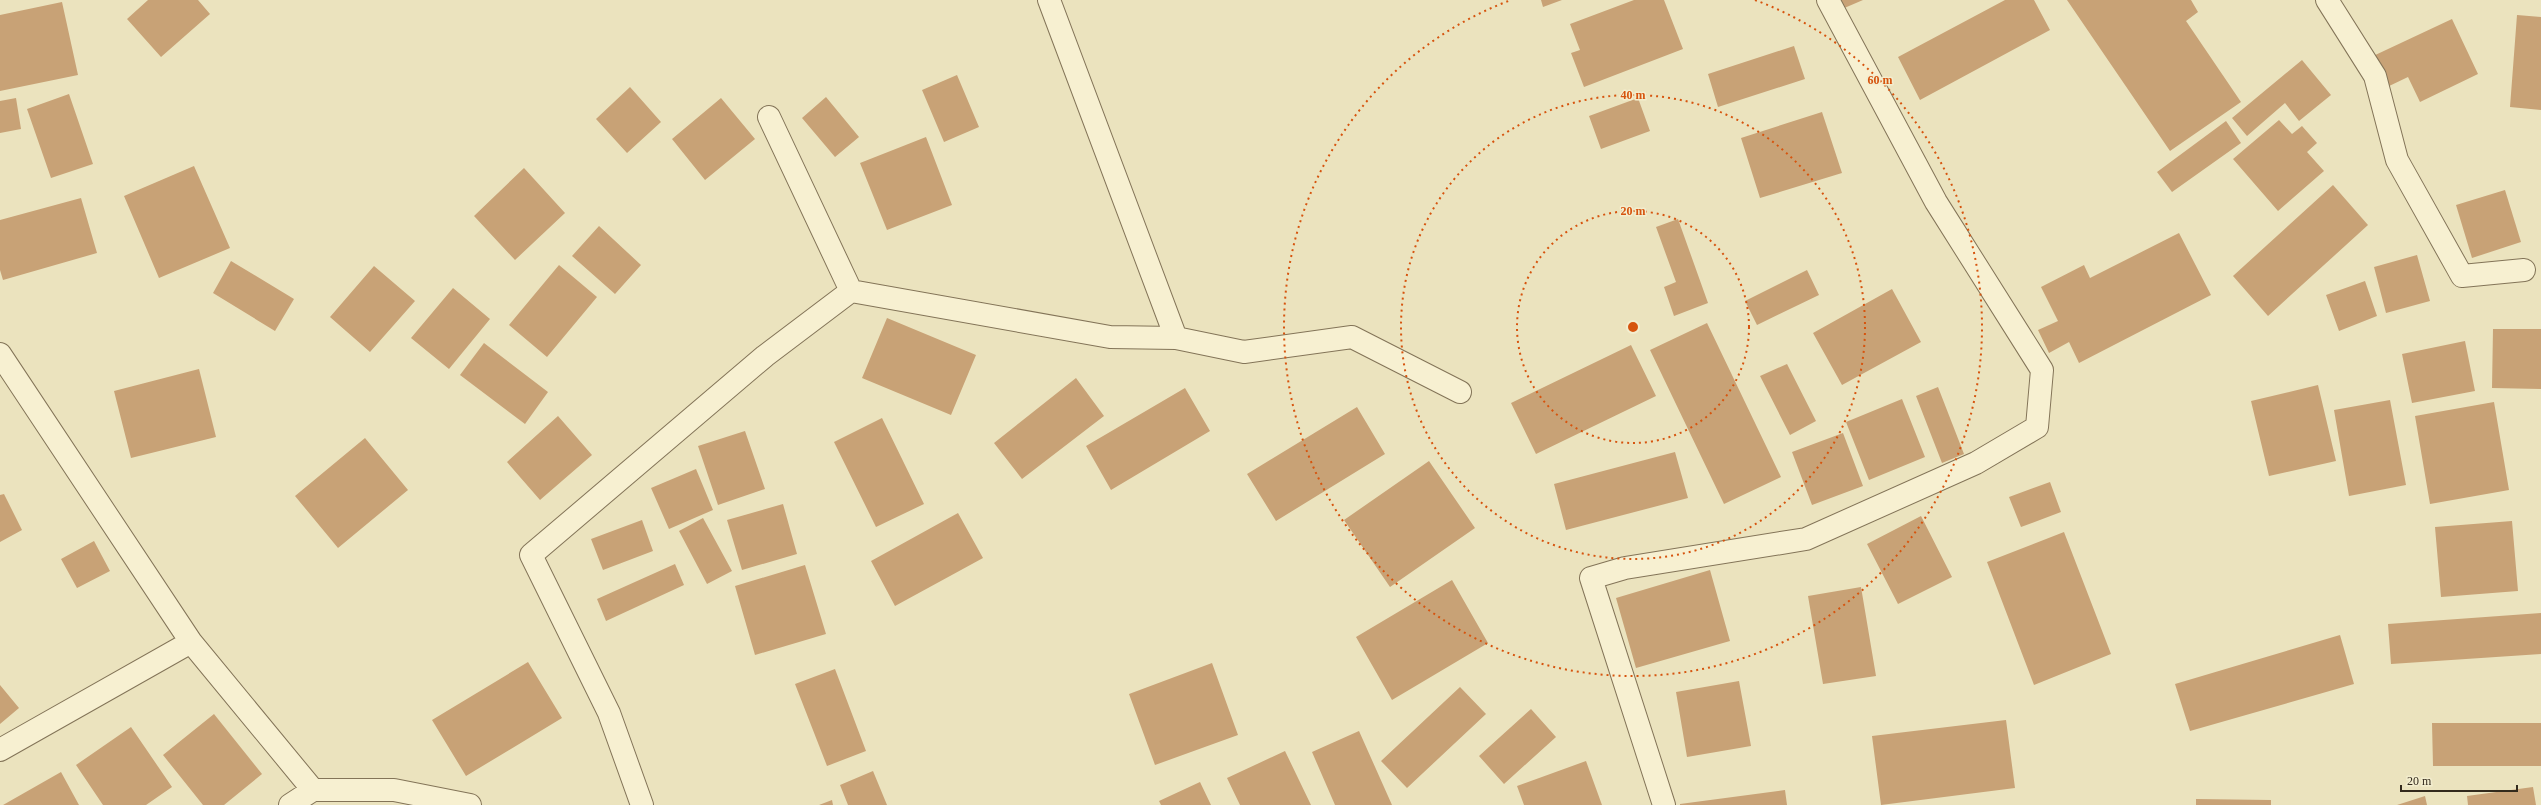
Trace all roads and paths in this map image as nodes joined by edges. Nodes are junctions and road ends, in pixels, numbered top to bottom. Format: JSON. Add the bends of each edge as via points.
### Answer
{"nodes":[{"id":1,"x":1048,"y":0,"type":"edge"},
{"id":2,"x":1828,"y":0,"type":"edge"},
{"id":3,"x":2327,"y":0,"type":"edge"},
{"id":4,"x":769,"y":117,"type":"dead end"},
{"id":5,"x":2524,"y":270,"type":"dead end"},
{"id":6,"x":851,"y":291,"type":"junction"},
{"id":7,"x":1176,"y":338,"type":"junction"},
{"id":8,"x":0,"y":354,"type":"edge"},
{"id":9,"x":1460,"y":392,"type":"dead end"},
{"id":10,"x":191,"y":642,"type":"junction"},
{"id":11,"x":0,"y":750,"type":"edge"},
{"id":12,"x":313,"y":790,"type":"junction"},
{"id":13,"x":290,"y":805,"type":"edge"},
{"id":14,"x":470,"y":805,"type":"edge"},
{"id":15,"x":642,"y":805,"type":"edge"},
{"id":16,"x":1664,"y":805,"type":"edge"}],
"edges":[{"from":1,"to":7,"type":"street"},
{"from":2,"to":16,"type":"street","via":[[1936,202],[2042,370],[2037,427],[1976,463],[1806,539],[1625,568],[1592,578]]},
{"from":3,"to":5,"type":"street","via":[[2375,76],[2397,160],[2462,276]]},
{"from":4,"to":6,"type":"street"},
{"from":6,"to":7,"type":"street","via":[[1110,337]]},
{"from":6,"to":15,"type":"street","via":[[765,356],[531,555],[609,713]]},
{"from":7,"to":9,"type":"street","via":[[1244,352],[1352,337]]},
{"from":8,"to":10,"type":"street"},
{"from":10,"to":11,"type":"street"},
{"from":10,"to":12,"type":"street"},
{"from":12,"to":13,"type":"street"},
{"from":12,"to":14,"type":"street","via":[[394,790]]}]}
